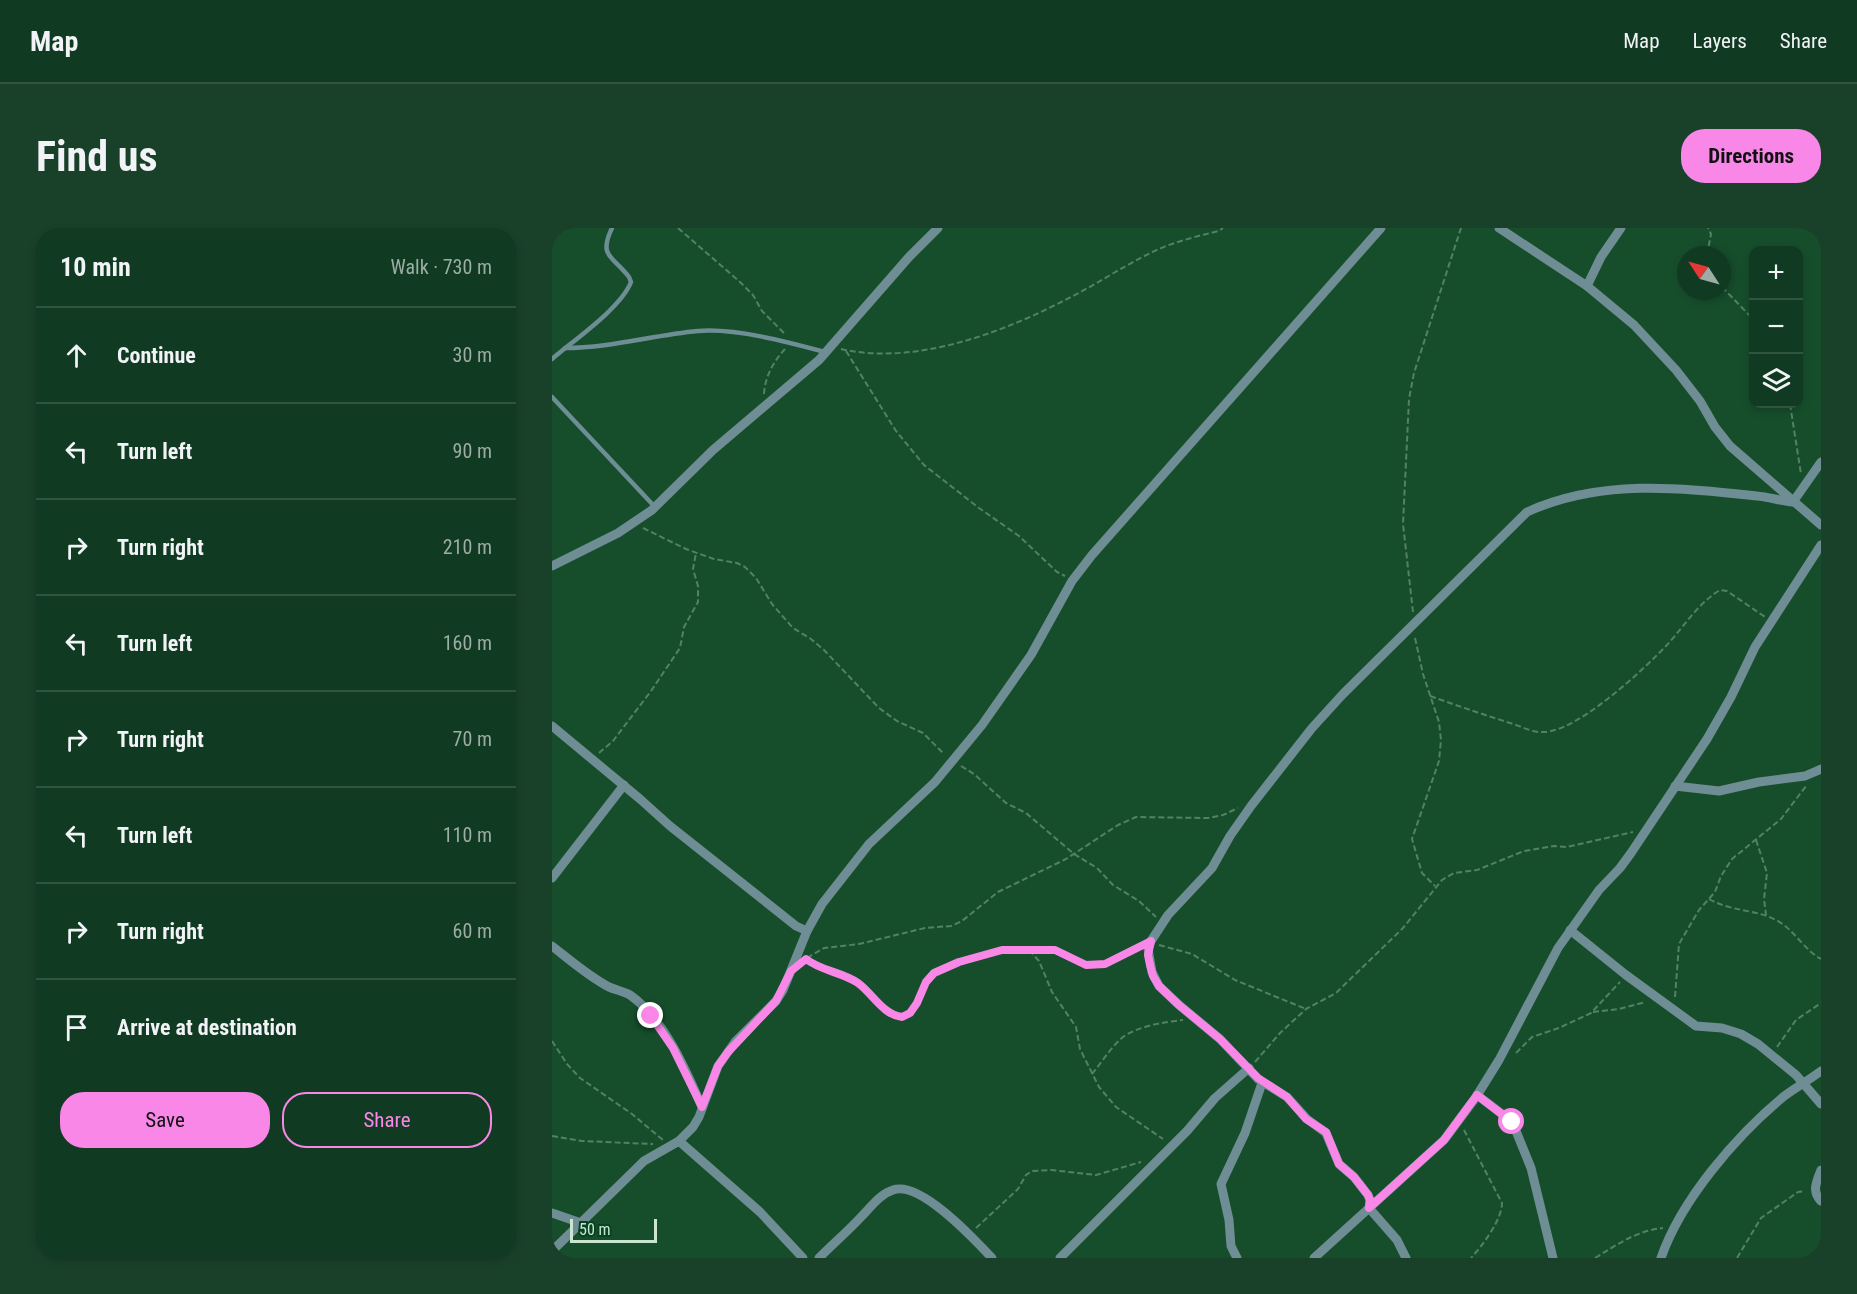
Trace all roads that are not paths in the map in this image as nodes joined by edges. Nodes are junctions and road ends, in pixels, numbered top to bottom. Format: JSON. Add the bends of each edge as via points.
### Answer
{"nodes":[{"id":1,"x":612,"y":228,"type":"edge"},
{"id":2,"x":938,"y":228,"type":"edge"},
{"id":3,"x":1381,"y":228,"type":"edge"},
{"id":4,"x":1499,"y":228,"type":"edge"},
{"id":5,"x":1621,"y":228,"type":"edge"},
{"id":6,"x":1587,"y":286,"type":"junction"},
{"id":7,"x":565,"y":348,"type":"junction"},
{"id":8,"x":828,"y":350,"type":"junction"},
{"id":9,"x":552,"y":359,"type":"edge"},
{"id":10,"x":552,"y":397,"type":"edge"},
{"id":11,"x":1821,"y":462,"type":"edge"},
{"id":12,"x":1793,"y":502,"type":"junction"},
{"id":13,"x":654,"y":506,"type":"junction"},
{"id":14,"x":1821,"y":525,"type":"edge"},
{"id":15,"x":1821,"y":545,"type":"edge"},
{"id":16,"x":552,"y":566,"type":"edge"},
{"id":17,"x":552,"y":726,"type":"edge"},
{"id":18,"x":1819,"y":770,"type":"edge"},
{"id":19,"x":624,"y":785,"type":"junction"},
{"id":20,"x":1675,"y":786,"type":"junction"},
{"id":21,"x":552,"y":878,"type":"edge"},
{"id":22,"x":1570,"y":930,"type":"junction"},
{"id":23,"x":807,"y":931,"type":"junction"},
{"id":24,"x":552,"y":946,"type":"edge"},
{"id":25,"x":1249,"y":1068,"type":"junction"},
{"id":26,"x":1821,"y":1071,"type":"edge"},
{"id":27,"x":1262,"y":1083,"type":"junction"},
{"id":28,"x":1805,"y":1083,"type":"junction"},
{"id":29,"x":1477,"y":1095,"type":"junction"},
{"id":30,"x":1821,"y":1104,"type":"edge"},
{"id":31,"x":702,"y":1107,"type":"junction"},
{"id":32,"x":675,"y":1143,"type":"junction"},
{"id":33,"x":1821,"y":1170,"type":"edge"},
{"id":34,"x":1818,"y":1198,"type":"edge"},
{"id":35,"x":1369,"y":1208,"type":"junction"},
{"id":36,"x":552,"y":1213,"type":"edge"},
{"id":37,"x":581,"y":1223,"type":"junction"},
{"id":38,"x":552,"y":1251,"type":"edge"},
{"id":39,"x":803,"y":1258,"type":"edge"},
{"id":40,"x":819,"y":1258,"type":"edge"},
{"id":41,"x":992,"y":1258,"type":"edge"},
{"id":42,"x":1060,"y":1258,"type":"edge"},
{"id":43,"x":1237,"y":1258,"type":"edge"},
{"id":44,"x":1314,"y":1258,"type":"edge"},
{"id":45,"x":1406,"y":1258,"type":"edge"},
{"id":46,"x":1553,"y":1258,"type":"edge"},
{"id":47,"x":1661,"y":1258,"type":"edge"}],
"edges":[{"from":1,"to":7,"type":"lane","via":[[604,244],[606,252],[629,277],[628,291]]},
{"from":2,"to":8,"type":"street"},
{"from":3,"to":23,"type":"street","via":[[1092,555],[1072,581],[1031,655],[982,725],[935,782],[856,859]]},
{"from":4,"to":6,"type":"street"},
{"from":5,"to":6,"type":"street"},
{"from":6,"to":12,"type":"street","via":[[1659,350],[1700,401],[1723,438]]},
{"from":7,"to":8,"type":"lane","via":[[617,345],[699,331],[732,332]]},
{"from":7,"to":9,"type":"lane"},
{"from":8,"to":13,"type":"street"},
{"from":10,"to":13,"type":"lane"},
{"from":11,"to":12,"type":"street"},
{"from":12,"to":14,"type":"street"},
{"from":12,"to":25,"type":"street","via":[[1729,493],[1605,489],[1527,512],[1312,728],[1230,836],[1212,868],[1162,924],[1151,941],[1148,955],[1156,981]]},
{"from":13,"to":16,"type":"street","via":[[635,523]]},
{"from":15,"to":20,"type":"street","via":[[1755,647],[1716,723]]},
{"from":17,"to":19,"type":"street"},
{"from":18,"to":20,"type":"street","via":[[1719,791]]},
{"from":19,"to":21,"type":"street"},
{"from":19,"to":23,"type":"street","via":[[670,826]]},
{"from":20,"to":22,"type":"street","via":[[1620,868]]},
{"from":22,"to":28,"type":"street","via":[[1696,1026],[1737,1032]]},
{"from":22,"to":29,"type":"street"},
{"from":23,"to":31,"type":"street","via":[[776,1001],[728,1052]]},
{"from":24,"to":31,"type":"street","via":[[590,975],[639,1002],[673,1048]]},
{"from":25,"to":27,"type":"street"},
{"from":25,"to":42,"type":"street"},
{"from":26,"to":28,"type":"street"},
{"from":27,"to":35,"type":"street","via":[[1287,1097],[1306,1119],[1326,1132],[1339,1164],[1368,1195]]},
{"from":27,"to":43,"type":"street","via":[[1221,1185]]},
{"from":28,"to":30,"type":"street"},
{"from":28,"to":47,"type":"street","via":[[1735,1143],[1695,1192]]},
{"from":29,"to":35,"type":"street","via":[[1444,1140]]},
{"from":29,"to":46,"type":"street","via":[[1514,1126],[1531,1168]]},
{"from":31,"to":32,"type":"street","via":[[693,1127]]},
{"from":32,"to":37,"type":"street","via":[[644,1161]]},
{"from":32,"to":39,"type":"street","via":[[760,1212]]},
{"from":33,"to":34,"type":"street","via":[[1814,1189]]},
{"from":35,"to":44,"type":"street"},
{"from":35,"to":45,"type":"street","via":[[1397,1240]]},
{"from":36,"to":37,"type":"street"},
{"from":37,"to":38,"type":"street"},
{"from":40,"to":41,"type":"street","via":[[882,1196],[900,1188],[939,1207]]}]}
